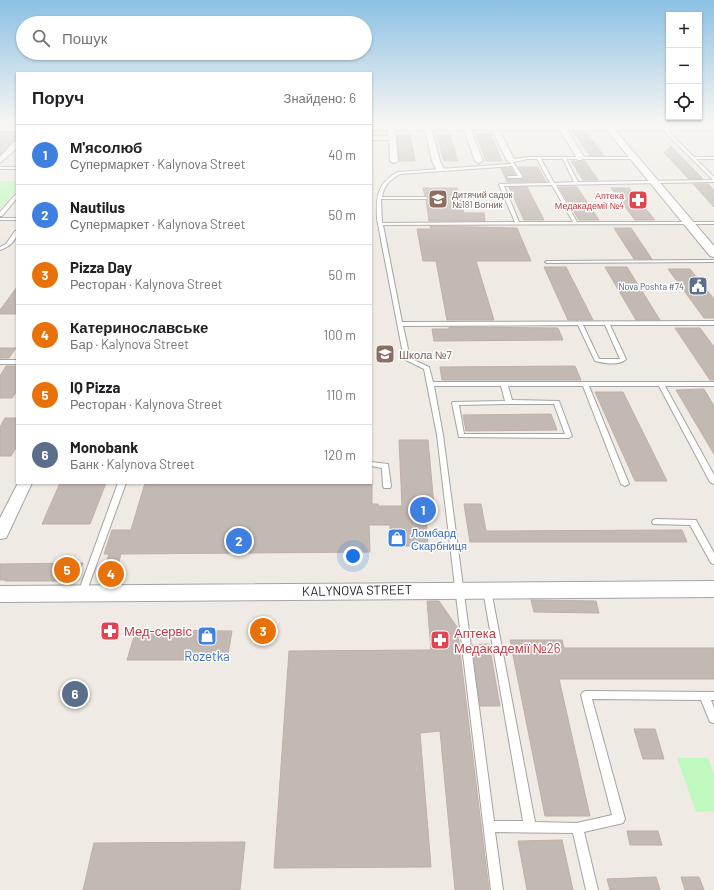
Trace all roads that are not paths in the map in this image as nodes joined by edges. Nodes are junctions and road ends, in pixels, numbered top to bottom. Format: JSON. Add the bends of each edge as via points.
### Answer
{"nodes":[{"id":1,"x":438,"y":165,"type":"edge"},
{"id":2,"x":494,"y":165,"type":"edge"},
{"id":3,"x":513,"y":165,"type":"edge"},
{"id":4,"x":542,"y":165,"type":"edge"},
{"id":5,"x":567,"y":165,"type":"edge"},
{"id":6,"x":640,"y":165,"type":"edge"},
{"id":7,"x":699,"y":165,"type":"edge"},
{"id":8,"x":0,"y":168,"type":"edge"},
{"id":9,"x":16,"y":168,"type":"edge"},
{"id":10,"x":440,"y":169,"type":"junction"},
{"id":11,"x":509,"y":177,"type":"dead end"},
{"id":12,"x":714,"y":180,"type":"edge"},
{"id":13,"x":655,"y":182,"type":"junction"},
{"id":14,"x":553,"y":184,"type":"junction"},
{"id":15,"x":576,"y":184,"type":"junction"},
{"id":16,"x":16,"y":196,"type":"edge"},
{"id":17,"x":379,"y":198,"type":"junction"},
{"id":18,"x":426,"y":198,"type":"dead end"},
{"id":19,"x":0,"y":215,"type":"edge"},
{"id":20,"x":0,"y":219,"type":"edge"},
{"id":21,"x":16,"y":219,"type":"edge"},
{"id":22,"x":689,"y":223,"type":"junction"},
{"id":23,"x":714,"y":223,"type":"edge"},
{"id":24,"x":381,"y":224,"type":"junction"},
{"id":25,"x":518,"y":224,"type":"junction"},
{"id":26,"x":576,"y":224,"type":"junction"},
{"id":27,"x":16,"y":233,"type":"edge"},
{"id":28,"x":8,"y":245,"type":"junction"},
{"id":29,"x":16,"y":245,"type":"edge"},
{"id":30,"x":0,"y":249,"type":"edge"},
{"id":31,"x":714,"y":253,"type":"edge"},
{"id":32,"x":714,"y":261,"type":"edge"},
{"id":33,"x":547,"y":262,"type":"dead end"},
{"id":34,"x":714,"y":323,"type":"edge"},
{"id":35,"x":400,"y":324,"type":"junction"},
{"id":36,"x":580,"y":324,"type":"junction"},
{"id":37,"x":607,"y":324,"type":"junction"},
{"id":38,"x":0,"y":362,"type":"edge"},
{"id":39,"x":16,"y":362,"type":"edge"},
{"id":40,"x":431,"y":384,"type":"junction"},
{"id":41,"x":504,"y":384,"type":"junction"},
{"id":42,"x":585,"y":384,"type":"junction"},
{"id":43,"x":661,"y":384,"type":"junction"},
{"id":44,"x":714,"y":384,"type":"edge"},
{"id":45,"x":509,"y":403,"type":"junction"},
{"id":46,"x":372,"y":464,"type":"edge"},
{"id":47,"x":714,"y":482,"type":"edge"},
{"id":48,"x":25,"y":484,"type":"edge"},
{"id":49,"x":122,"y":484,"type":"edge"},
{"id":50,"x":626,"y":484,"type":"dead end"},
{"id":51,"x":386,"y":486,"type":"dead end"},
{"id":52,"x":656,"y":522,"type":"dead end"},
{"id":53,"x":0,"y":534,"type":"edge"},
{"id":54,"x":714,"y":561,"type":"edge"},
{"id":55,"x":458,"y":589,"type":"junction"},
{"id":56,"x":487,"y":589,"type":"junction"},
{"id":57,"x":714,"y":589,"type":"edge"},
{"id":58,"x":82,"y":593,"type":"junction"},
{"id":59,"x":0,"y":594,"type":"edge"},
{"id":60,"x":709,"y":696,"type":"edge"},
{"id":61,"x":714,"y":719,"type":"edge"},
{"id":62,"x":489,"y":826,"type":"junction"},
{"id":63,"x":530,"y":827,"type":"junction"},
{"id":64,"x":577,"y":828,"type":"junction"},
{"id":65,"x":497,"y":890,"type":"edge"},
{"id":66,"x":592,"y":890,"type":"edge"}],
"edges":[{"from":1,"to":10,"type":"street"},
{"from":2,"to":10,"type":"lane"},
{"from":3,"to":11,"type":"lane","via":[[521,177]]},
{"from":4,"to":14,"type":"lane"},
{"from":5,"to":15,"type":"lane"},
{"from":6,"to":13,"type":"street"},
{"from":7,"to":12,"type":"lane"},
{"from":8,"to":9,"type":"lane"},
{"from":10,"to":17,"type":"lane","via":[[391,176],[382,185]]},
{"from":12,"to":13,"type":"lane"},
{"from":13,"to":15,"type":"lane"},
{"from":13,"to":22,"type":"street"},
{"from":14,"to":15,"type":"lane"},
{"from":14,"to":25,"type":"lane","via":[[501,185]]},
{"from":14,"to":26,"type":"lane"},
{"from":16,"to":19,"type":"lane"},
{"from":17,"to":18,"type":"lane"},
{"from":17,"to":24,"type":"lane"},
{"from":20,"to":21,"type":"lane"},
{"from":22,"to":23,"type":"lane"},
{"from":22,"to":26,"type":"lane"},
{"from":22,"to":31,"type":"street"},
{"from":24,"to":25,"type":"lane"},
{"from":24,"to":35,"type":"lane"},
{"from":25,"to":26,"type":"lane"},
{"from":27,"to":28,"type":"lane"},
{"from":28,"to":29,"type":"lane"},
{"from":28,"to":30,"type":"lane"},
{"from":32,"to":33,"type":"lane"},
{"from":34,"to":37,"type":"lane"},
{"from":35,"to":36,"type":"lane"},
{"from":35,"to":40,"type":"lane","via":[[407,359],[428,368]]},
{"from":36,"to":37,"type":"lane"},
{"from":36,"to":37,"type":"lane","via":[[598,360],[621,361],[623,359]]},
{"from":38,"to":39,"type":"lane"},
{"from":40,"to":41,"type":"lane"},
{"from":40,"to":55,"type":"lane","via":[[440,435]]},
{"from":41,"to":42,"type":"lane"},
{"from":41,"to":45,"type":"lane"},
{"from":42,"to":43,"type":"lane"},
{"from":42,"to":50,"type":"lane"},
{"from":43,"to":44,"type":"lane"},
{"from":43,"to":47,"type":"lane"},
{"from":45,"to":45,"type":"lane","via":[[557,402],[569,436],[461,436],[455,403]]},
{"from":46,"to":51,"type":"lane","via":[[385,466]]},
{"from":48,"to":53,"type":"street"},
{"from":49,"to":58,"type":"lane"},
{"from":52,"to":54,"type":"lane","via":[[693,522]]},
{"from":55,"to":56,"type":"street","name":"KALYNOVA STREET"},
{"from":55,"to":58,"type":"street","name":"KALYNOVA STREET"},
{"from":55,"to":62,"type":"lane"},
{"from":56,"to":57,"type":"street","name":"KALYNOVA STREET"},
{"from":56,"to":63,"type":"lane"},
{"from":58,"to":59,"type":"street","name":"KALYNOVA STREET"},
{"from":60,"to":61,"type":"lane"},
{"from":60,"to":64,"type":"lane","via":[[586,695],[619,819]]},
{"from":62,"to":63,"type":"lane"},
{"from":62,"to":65,"type":"lane"},
{"from":63,"to":64,"type":"lane"},
{"from":64,"to":66,"type":"lane"}]}
